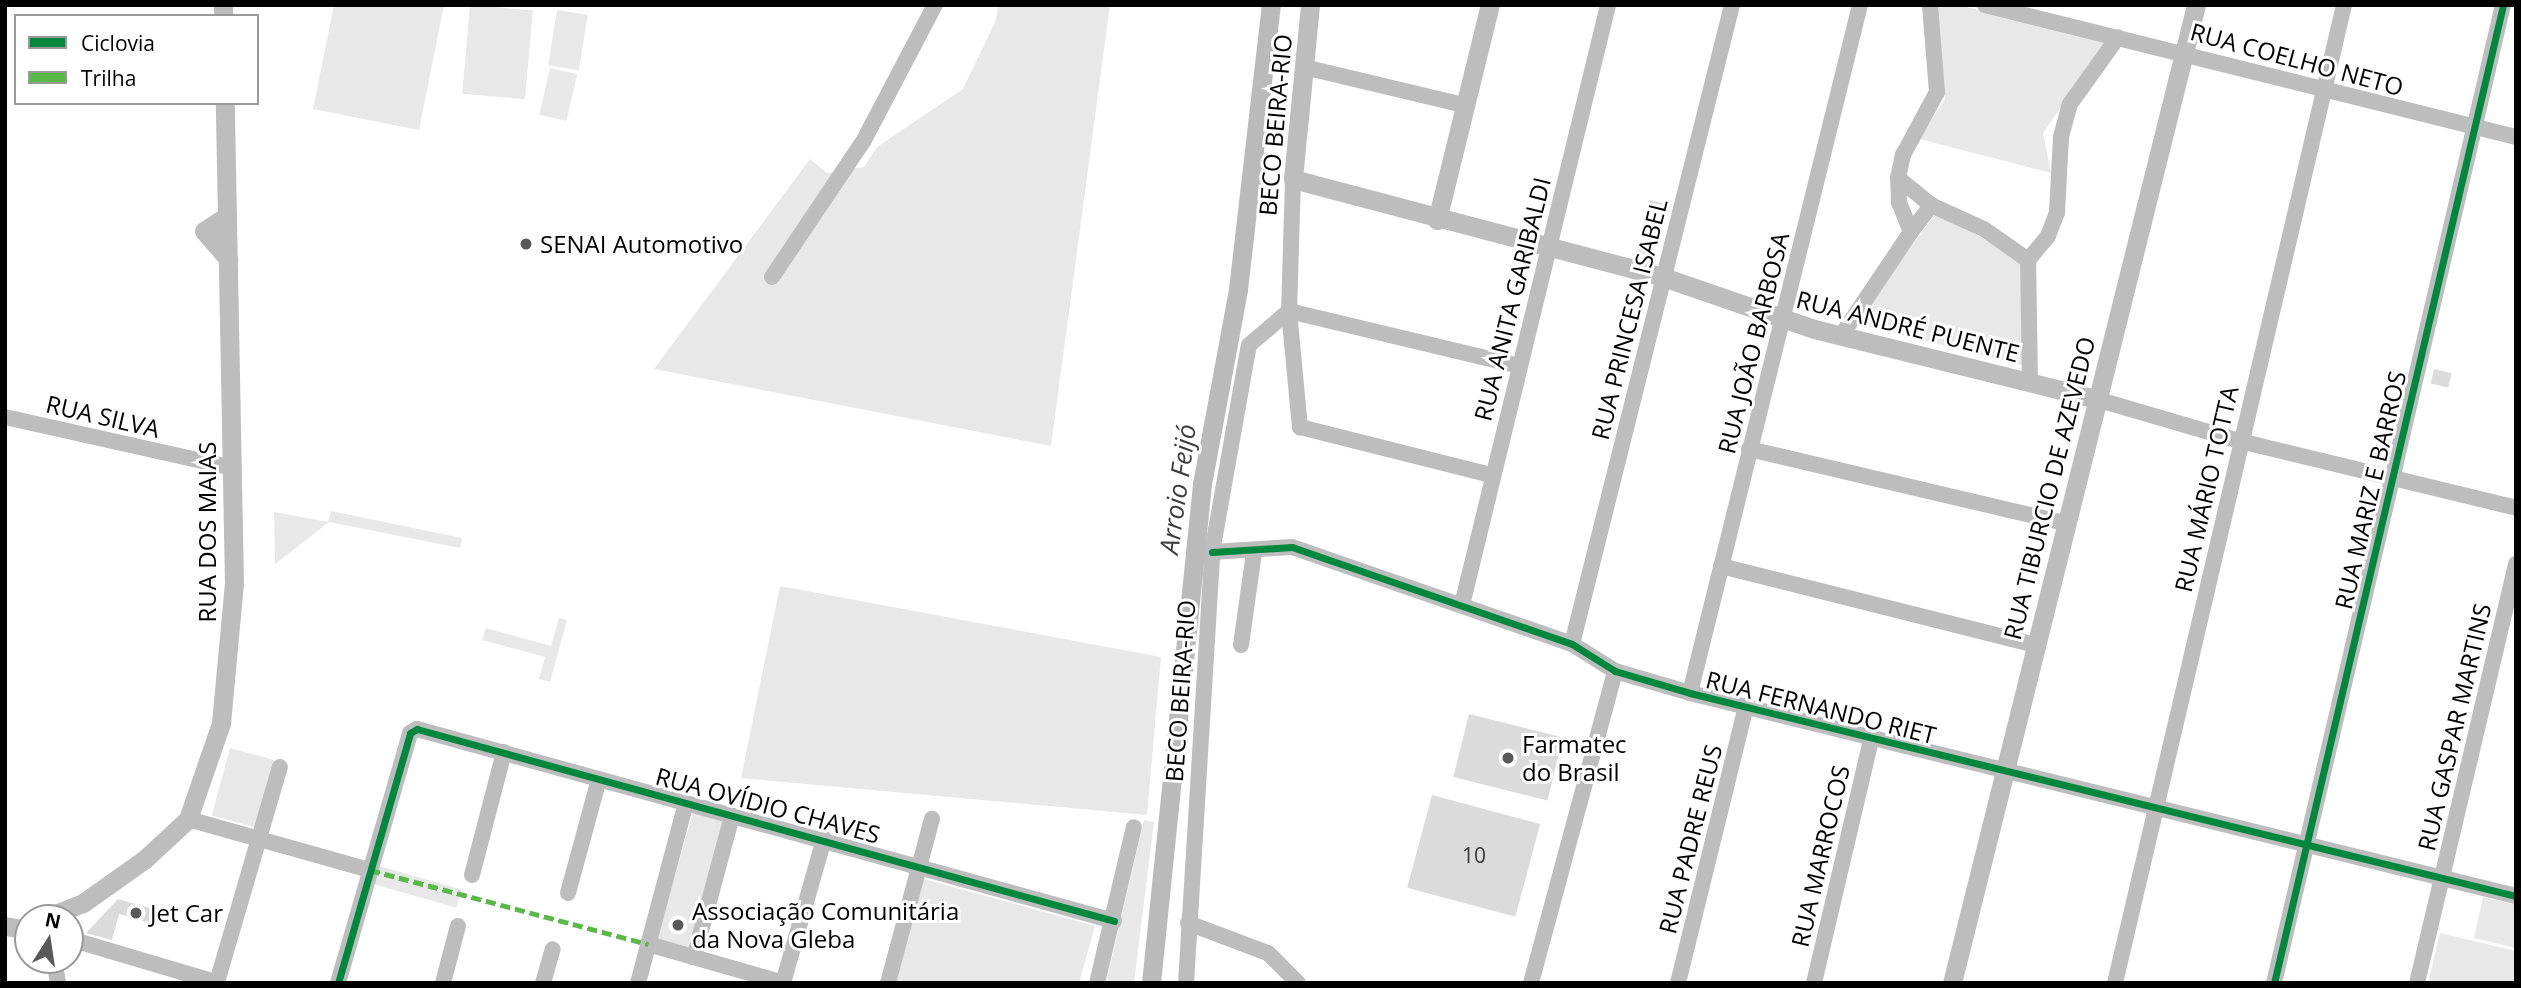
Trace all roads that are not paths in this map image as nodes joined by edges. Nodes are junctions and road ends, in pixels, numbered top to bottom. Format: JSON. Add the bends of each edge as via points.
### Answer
{"nodes":[{"id":1,"x":935,"y":5,"type":"edge"},
{"id":2,"x":1310,"y":5,"type":"edge"},
{"id":3,"x":1490,"y":5,"type":"edge"},
{"id":4,"x":1608,"y":5,"type":"edge"},
{"id":5,"x":1732,"y":5,"type":"edge"},
{"id":6,"x":1860,"y":5,"type":"edge"},
{"id":7,"x":1930,"y":5,"type":"edge"},
{"id":8,"x":1985,"y":5,"type":"edge"},
{"id":9,"x":2196,"y":5,"type":"edge"},
{"id":10,"x":2344,"y":5,"type":"edge"},
{"id":11,"x":2503,"y":5,"type":"edge"},
{"id":12,"x":2118,"y":37,"type":"junction"},
{"id":13,"x":2184,"y":53,"type":"junction"},
{"id":14,"x":1304,"y":67,"type":"junction"},
{"id":15,"x":2324,"y":92,"type":"junction"},
{"id":16,"x":1464,"y":104,"type":"junction"},
{"id":17,"x":225,"y":105,"type":"edge"},
{"id":18,"x":2476,"y":128,"type":"junction"},
{"id":19,"x":2516,"y":137,"type":"edge"},
{"id":20,"x":1898,"y":178,"type":"junction"},
{"id":21,"x":1293,"y":179,"type":"junction"},
{"id":22,"x":1931,"y":205,"type":"junction"},
{"id":23,"x":1437,"y":220,"type":"junction"},
{"id":24,"x":1911,"y":232,"type":"junction"},
{"id":25,"x":1550,"y":247,"type":"junction"},
{"id":26,"x":2028,"y":260,"type":"junction"},
{"id":27,"x":772,"y":277,"type":"dead end"},
{"id":28,"x":1662,"y":277,"type":"junction"},
{"id":29,"x":1289,"y":311,"type":"junction"},
{"id":30,"x":1783,"y":320,"type":"junction"},
{"id":31,"x":1840,"y":336,"type":"junction"},
{"id":32,"x":1520,"y":366,"type":"junction"},
{"id":33,"x":2030,"y":382,"type":"junction"},
{"id":34,"x":2096,"y":398,"type":"junction"},
{"id":35,"x":5,"y":417,"type":"edge"},
{"id":36,"x":2240,"y":441,"type":"junction"},
{"id":37,"x":1749,"y":449,"type":"junction"},
{"id":38,"x":233,"y":468,"type":"junction"},
{"id":39,"x":1491,"y":475,"type":"junction"},
{"id":40,"x":2392,"y":477,"type":"junction"},
{"id":41,"x":2516,"y":508,"type":"edge"},
{"id":42,"x":2064,"y":523,"type":"junction"},
{"id":43,"x":1212,"y":552,"type":"junction"},
{"id":44,"x":1254,"y":553,"type":"junction"},
{"id":45,"x":2516,"y":564,"type":"edge"},
{"id":46,"x":1721,"y":566,"type":"junction"},
{"id":47,"x":1462,"y":605,"type":"junction"},
{"id":48,"x":1572,"y":644,"type":"junction"},
{"id":49,"x":1241,"y":645,"type":"dead end"},
{"id":50,"x":2035,"y":645,"type":"junction"},
{"id":51,"x":1615,"y":671,"type":"junction"},
{"id":52,"x":1690,"y":692,"type":"junction"},
{"id":53,"x":1746,"y":707,"type":"junction"},
{"id":54,"x":1871,"y":740,"type":"junction"},
{"id":55,"x":504,"y":752,"type":"junction"},
{"id":56,"x":280,"y":767,"type":"dead end"},
{"id":57,"x":2005,"y":774,"type":"junction"},
{"id":58,"x":599,"y":779,"type":"junction"},
{"id":59,"x":686,"y":803,"type":"junction"},
{"id":60,"x":2158,"y":808,"type":"junction"},
{"id":61,"x":732,"y":816,"type":"junction"},
{"id":62,"x":188,"y":819,"type":"junction"},
{"id":63,"x":932,"y":819,"type":"dead end"},
{"id":64,"x":1134,"y":827,"type":"dead end"},
{"id":65,"x":824,"y":839,"type":"junction"},
{"id":66,"x":260,"y":841,"type":"junction"},
{"id":67,"x":2306,"y":845,"type":"junction"},
{"id":68,"x":920,"y":866,"type":"junction"},
{"id":69,"x":370,"y":870,"type":"junction"},
{"id":70,"x":472,"y":875,"type":"dead end"},
{"id":71,"x":2441,"y":878,"type":"junction"},
{"id":72,"x":568,"y":893,"type":"dead end"},
{"id":73,"x":2516,"y":896,"type":"edge"},
{"id":74,"x":80,"y":904,"type":"edge"},
{"id":75,"x":1114,"y":921,"type":"junction"},
{"id":76,"x":1188,"y":923,"type":"junction"},
{"id":77,"x":458,"y":926,"type":"dead end"},
{"id":78,"x":84,"y":940,"type":"edge"},
{"id":79,"x":84,"y":943,"type":"edge"},
{"id":80,"x":88,"y":944,"type":"junction"},
{"id":81,"x":648,"y":944,"type":"junction"},
{"id":82,"x":553,"y":949,"type":"dead end"},
{"id":83,"x":694,"y":957,"type":"junction"},
{"id":84,"x":218,"y":983,"type":"edge"},
{"id":85,"x":338,"y":983,"type":"edge"},
{"id":86,"x":443,"y":983,"type":"edge"},
{"id":87,"x":543,"y":983,"type":"edge"},
{"id":88,"x":638,"y":983,"type":"edge"},
{"id":89,"x":783,"y":983,"type":"edge"},
{"id":90,"x":888,"y":983,"type":"edge"},
{"id":91,"x":1097,"y":983,"type":"edge"},
{"id":92,"x":1186,"y":983,"type":"edge"},
{"id":93,"x":1298,"y":983,"type":"edge"},
{"id":94,"x":1531,"y":983,"type":"edge"},
{"id":95,"x":1678,"y":983,"type":"edge"},
{"id":96,"x":1814,"y":983,"type":"edge"},
{"id":97,"x":1952,"y":983,"type":"edge"},
{"id":98,"x":2115,"y":983,"type":"edge"},
{"id":99,"x":2274,"y":983,"type":"edge"},
{"id":100,"x":2417,"y":983,"type":"edge"}],
"edges":[{"from":1,"to":27,"type":"street","via":[[864,140]]},
{"from":2,"to":14,"type":"main road","name":"BECO BEIRA-RIO"},
{"from":3,"to":16,"type":"main road"},
{"from":4,"to":25,"type":"street","name":"RUA ANITA GARIBALDI"},
{"from":5,"to":28,"type":"street","name":"RUA PRINCESA ISABEL"},
{"from":6,"to":30,"type":"street","name":"RUA JOÃO BARBOSA"},
{"from":7,"to":20,"type":"street","via":[[1937,92],[1903,155]]},
{"from":8,"to":12,"type":"street","name":"RUA COELHO NETO"},
{"from":9,"to":13,"type":"main road","name":"RUA TIBURCIO DE AZEVEDO"},
{"from":10,"to":15,"type":"street","name":"RUA MÁRIO TOTTA"},
{"from":11,"to":18,"type":"street","name":"RUA MARIZ E BARROS"},
{"from":12,"to":13,"type":"street","name":"RUA COELHO NETO"},
{"from":12,"to":26,"type":"street","via":[[2070,104],[2061,137],[2057,213],[2048,236]]},
{"from":13,"to":15,"type":"street","name":"RUA COELHO NETO"},
{"from":13,"to":34,"type":"main road","name":"RUA TIBURCIO DE AZEVEDO"},
{"from":14,"to":16,"type":"street"},
{"from":14,"to":21,"type":"main road","name":"BECO BEIRA-RIO"},
{"from":15,"to":18,"type":"street","name":"RUA COELHO NETO"},
{"from":15,"to":36,"type":"street","name":"RUA MÁRIO TOTTA"},
{"from":16,"to":23,"type":"main road"},
{"from":17,"to":38,"type":"main road","name":"RUA DOS MAIAS"},
{"from":18,"to":19,"type":"street","name":"RUA COELHO NETO"},
{"from":18,"to":40,"type":"street","name":"RUA MARIZ E BARROS"},
{"from":20,"to":22,"type":"street"},
{"from":20,"to":24,"type":"street","via":[[1899,203]]},
{"from":21,"to":23,"type":"main road","name":"RUA ANDRÉ PUENTE"},
{"from":21,"to":29,"type":"street","name":"BECO BEIRA-RIO"},
{"from":22,"to":24,"type":"street"},
{"from":22,"to":26,"type":"street","via":[[1984,229]]},
{"from":23,"to":25,"type":"main road","name":"RUA ANDRÉ PUENTE"},
{"from":24,"to":31,"type":"street"},
{"from":25,"to":28,"type":"main road","name":"RUA ANDRÉ PUENTE"},
{"from":25,"to":32,"type":"street","name":"RUA ANITA GARIBALDI"},
{"from":26,"to":33,"type":"street"},
{"from":28,"to":30,"type":"main road","name":"RUA ANDRÉ PUENTE"},
{"from":28,"to":48,"type":"street","name":"RUA PRINCESA ISABEL"},
{"from":29,"to":32,"type":"street"},
{"from":29,"to":39,"type":"street","via":[[1300,427]]},
{"from":29,"to":43,"type":"street","name":"BECO BEIRA-RIO","via":[[1249,345]]},
{"from":30,"to":31,"type":"main road","name":"RUA ANDRÉ PUENTE"},
{"from":30,"to":37,"type":"street","name":"RUA JOÃO BARBOSA"},
{"from":31,"to":33,"type":"main road","name":"RUA ANDRÉ PUENTE"},
{"from":32,"to":39,"type":"street","name":"RUA ANITA GARIBALDI"},
{"from":33,"to":34,"type":"main road","name":"RUA ANDRÉ PUENTE"},
{"from":34,"to":36,"type":"street","name":"RUA ANDRÉ PUENTE"},
{"from":34,"to":42,"type":"main road","name":"RUA TIBURCIO DE AZEVEDO"},
{"from":35,"to":38,"type":"street","name":"RUA SILVA"},
{"from":36,"to":40,"type":"street","name":"RUA ANDRÉ PUENTE"},
{"from":36,"to":60,"type":"street","name":"RUA MÁRIO TOTTA"},
{"from":37,"to":42,"type":"street"},
{"from":37,"to":46,"type":"street","name":"RUA JOÃO BARBOSA"},
{"from":38,"to":62,"type":"main road","name":"RUA DOS MAIAS","via":[[234,583],[223,709],[206,776]]},
{"from":39,"to":47,"type":"street","name":"RUA ANITA GARIBALDI"},
{"from":40,"to":41,"type":"street","name":"RUA ANDRÉ PUENTE"},
{"from":40,"to":67,"type":"street","name":"RUA MARIZ E BARROS"},
{"from":42,"to":50,"type":"main road","name":"RUA TIBURCIO DE AZEVEDO"},
{"from":43,"to":44,"type":"street","name":"RUA FERNANDO RIET"},
{"from":43,"to":76,"type":"street","name":"BECO BEIRA-RIO"},
{"from":44,"to":47,"type":"street","name":"RUA FERNANDO RIET","via":[[1292,547]]},
{"from":44,"to":49,"type":"street"},
{"from":45,"to":71,"type":"street","name":"RUA GASPAR MARTINS"},
{"from":46,"to":50,"type":"street"},
{"from":46,"to":52,"type":"street","name":"RUA JOÃO BARBOSA"},
{"from":47,"to":48,"type":"street","name":"RUA FERNANDO RIET"},
{"from":48,"to":51,"type":"street","name":"RUA FERNANDO RIET"},
{"from":50,"to":57,"type":"main road","name":"RUA TIBURCIO DE AZEVEDO"},
{"from":51,"to":52,"type":"street","name":"RUA FERNANDO RIET"},
{"from":51,"to":94,"type":"street"},
{"from":52,"to":53,"type":"street","name":"RUA FERNANDO RIET"},
{"from":53,"to":54,"type":"street","name":"RUA FERNANDO RIET"},
{"from":53,"to":95,"type":"street","name":"RUA PADRE REUS"},
{"from":54,"to":57,"type":"street","name":"RUA FERNANDO RIET"},
{"from":54,"to":96,"type":"street","name":"RUA MARROCOS"},
{"from":55,"to":58,"type":"street","name":"RUA OVÍDIO CHAVES"},
{"from":55,"to":69,"type":"street","name":"RUA OVÍDIO CHAVES","via":[[413,730]]},
{"from":55,"to":70,"type":"street"},
{"from":56,"to":66,"type":"street"},
{"from":57,"to":60,"type":"street","name":"RUA FERNANDO RIET"},
{"from":57,"to":97,"type":"main road","name":"RUA TIBURCIO DE AZEVEDO"},
{"from":58,"to":59,"type":"street","name":"RUA OVÍDIO CHAVES"},
{"from":58,"to":72,"type":"street"},
{"from":59,"to":61,"type":"street","name":"RUA OVÍDIO CHAVES"},
{"from":59,"to":81,"type":"street"},
{"from":60,"to":67,"type":"street","name":"RUA FERNANDO RIET"},
{"from":60,"to":98,"type":"street","name":"RUA MÁRIO TOTTA"},
{"from":61,"to":65,"type":"street","name":"RUA OVÍDIO CHAVES"},
{"from":61,"to":83,"type":"street"},
{"from":62,"to":66,"type":"street"},
{"from":62,"to":74,"type":"main road","name":"RUA DOS MAIAS","via":[[145,859]]},
{"from":63,"to":68,"type":"street"},
{"from":64,"to":75,"type":"street"},
{"from":65,"to":68,"type":"street","name":"RUA OVÍDIO CHAVES"},
{"from":65,"to":89,"type":"street"},
{"from":66,"to":69,"type":"street"},
{"from":66,"to":84,"type":"street"},
{"from":67,"to":71,"type":"street","name":"RUA FERNANDO RIET"},
{"from":67,"to":99,"type":"street","name":"RUA MARIZ E BARROS"},
{"from":68,"to":75,"type":"street","name":"RUA OVÍDIO CHAVES"},
{"from":68,"to":90,"type":"street"},
{"from":69,"to":85,"type":"street"},
{"from":71,"to":73,"type":"street","name":"RUA FERNANDO RIET"},
{"from":71,"to":100,"type":"street","name":"RUA GASPAR MARTINS"},
{"from":75,"to":91,"type":"street"},
{"from":76,"to":92,"type":"street","name":"BECO BEIRA-RIO"},
{"from":76,"to":93,"type":"street","via":[[1268,953]]},
{"from":77,"to":86,"type":"street"},
{"from":78,"to":80,"type":"street"},
{"from":79,"to":80,"type":"street"},
{"from":80,"to":84,"type":"street"},
{"from":81,"to":83,"type":"street"},
{"from":81,"to":88,"type":"street"},
{"from":82,"to":87,"type":"street"},
{"from":83,"to":89,"type":"street"}]}
